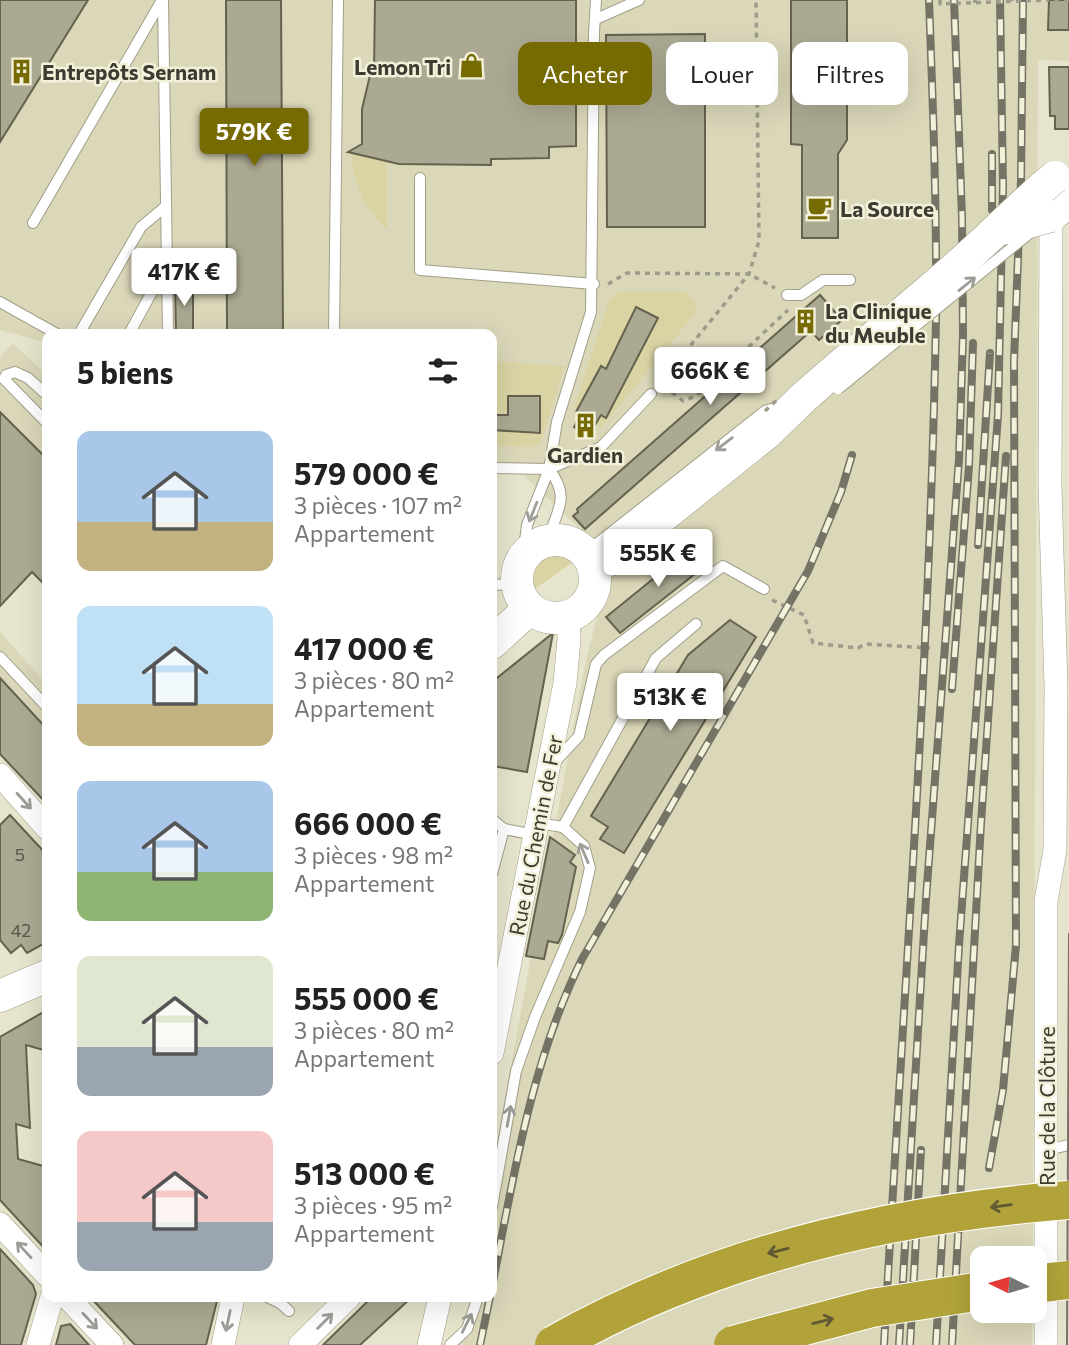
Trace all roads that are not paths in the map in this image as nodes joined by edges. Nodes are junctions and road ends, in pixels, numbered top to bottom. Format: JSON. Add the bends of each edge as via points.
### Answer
{"nodes":[{"id":1,"x":162,"y":0,"type":"edge"},
{"id":2,"x":338,"y":0,"type":"edge"},
{"id":3,"x":596,"y":0,"type":"edge"},
{"id":4,"x":639,"y":0,"type":"edge"},
{"id":5,"x":596,"y":19,"type":"junction"},
{"id":6,"x":420,"y":178,"type":"dead end"},
{"id":7,"x":1061,"y":190,"type":"edge"},
{"id":8,"x":166,"y":206,"type":"junction"},
{"id":9,"x":33,"y":223,"type":"dead end"},
{"id":10,"x":167,"y":265,"type":"junction"},
{"id":11,"x":850,"y":279,"type":"dead end"},
{"id":12,"x":594,"y":284,"type":"junction"},
{"id":13,"x":787,"y":295,"type":"road end"},
{"id":14,"x":0,"y":302,"type":"edge"},
{"id":15,"x":48,"y":329,"type":"edge"},
{"id":16,"x":82,"y":329,"type":"edge"},
{"id":17,"x":132,"y":329,"type":"edge"},
{"id":18,"x":168,"y":329,"type":"edge"},
{"id":19,"x":334,"y":329,"type":"edge"},
{"id":20,"x":42,"y":391,"type":"edge"},
{"id":21,"x":651,"y":394,"type":"road end"},
{"id":22,"x":803,"y":398,"type":"junction"},
{"id":23,"x":42,"y":418,"type":"edge"},
{"id":24,"x":1060,"y":432,"type":"edge"},
{"id":25,"x":497,"y":468,"type":"edge"},
{"id":26,"x":549,"y":469,"type":"junction"},
{"id":27,"x":589,"y":560,"type":"junction"},
{"id":28,"x":522,"y":575,"type":"edge"},
{"id":29,"x":764,"y":589,"type":"road end"},
{"id":30,"x":568,"y":616,"type":"junction"},
{"id":31,"x":696,"y":624,"type":"dead end"},
{"id":32,"x":497,"y":632,"type":"edge"},
{"id":33,"x":0,"y":657,"type":"edge"},
{"id":34,"x":42,"y":702,"type":"edge"},
{"id":35,"x":549,"y":767,"type":"junction"},
{"id":36,"x":0,"y":775,"type":"edge"},
{"id":37,"x":42,"y":822,"type":"edge"},
{"id":38,"x":497,"y":823,"type":"edge"},
{"id":39,"x":564,"y":827,"type":"junction"},
{"id":40,"x":504,"y":829,"type":"junction"},
{"id":41,"x":536,"y":829,"type":"junction"},
{"id":42,"x":497,"y":855,"type":"edge"},
{"id":43,"x":40,"y":980,"type":"edge"},
{"id":44,"x":0,"y":996,"type":"edge"},
{"id":45,"x":0,"y":1010,"type":"edge"},
{"id":46,"x":497,"y":1028,"type":"edge"},
{"id":47,"x":1069,"y":1146,"type":"edge"},
{"id":48,"x":1046,"y":1150,"type":"junction"},
{"id":49,"x":497,"y":1179,"type":"edge"},
{"id":50,"x":1069,"y":1200,"type":"edge"},
{"id":51,"x":0,"y":1224,"type":"edge"},
{"id":52,"x":42,"y":1270,"type":"edge"},
{"id":53,"x":1069,"y":1280,"type":"edge"},
{"id":54,"x":1047,"y":1283,"type":"edge"},
{"id":55,"x":970,"y":1293,"type":"edge"},
{"id":56,"x":51,"y":1302,"type":"edge"},
{"id":57,"x":72,"y":1302,"type":"edge"},
{"id":58,"x":232,"y":1302,"type":"edge"},
{"id":59,"x":275,"y":1302,"type":"edge"},
{"id":60,"x":344,"y":1302,"type":"edge"},
{"id":61,"x":439,"y":1302,"type":"edge"},
{"id":62,"x":476,"y":1302,"type":"edge"},
{"id":63,"x":289,"y":1311,"type":"dead end"},
{"id":64,"x":38,"y":1345,"type":"edge"},
{"id":65,"x":112,"y":1345,"type":"edge"},
{"id":66,"x":223,"y":1345,"type":"edge"},
{"id":67,"x":300,"y":1345,"type":"edge"},
{"id":68,"x":429,"y":1345,"type":"edge"},
{"id":69,"x":450,"y":1345,"type":"edge"},
{"id":70,"x":554,"y":1345,"type":"edge"},
{"id":71,"x":733,"y":1345,"type":"edge"},
{"id":72,"x":1046,"y":1345,"type":"edge"}],
"edges":[{"from":1,"to":8,"type":"lane"},
{"from":1,"to":9,"type":"lane"},
{"from":2,"to":19,"type":"lane"},
{"from":3,"to":5,"type":"lane"},
{"from":4,"to":5,"type":"lane"},
{"from":5,"to":12,"type":"lane"},
{"from":6,"to":12,"type":"lane","via":[[420,270]]},
{"from":7,"to":22,"type":"main road","bridge":true,"via":[[998,230]]},
{"from":22,"to":7,"type":"lane","one_way":true,"bridge":true,"via":[[838,389]]},
{"from":7,"to":24,"type":"street","name":"Rue de la Clôture"},
{"from":8,"to":10,"type":"lane"},
{"from":8,"to":16,"type":"lane","via":[[141,227]]},
{"from":10,"to":17,"type":"lane"},
{"from":10,"to":18,"type":"lane"},
{"from":11,"to":13,"type":"lane","via":[[823,280],[801,295]]},
{"from":12,"to":26,"type":"lane","via":[[592,312],[557,422]]},
{"from":14,"to":15,"type":"lane"},
{"from":20,"to":23,"type":"lane","via":[[15,372],[4,379]]},
{"from":21,"to":26,"type":"lane","via":[[601,447]]},
{"from":22,"to":27,"type":"main road","via":[[767,433],[607,561]]},
{"from":24,"to":48,"type":"street","name":"Rue de la Clôture","via":[[1055,850],[1046,901]]},
{"from":25,"to":26,"type":"lane"},
{"from":26,"to":28,"type":"lane","one_way":true,"via":[[527,525]]},
{"from":26,"to":28,"type":"lane","via":[[560,484],[563,500]]},
{"from":27,"to":28,"type":"main road","via":[[568,541]]},
{"from":27,"to":30,"type":"main road","via":[[595,579],[591,596]]},
{"from":28,"to":30,"type":"main road","via":[[548,617]]},
{"from":28,"to":32,"type":"main road"},
{"from":29,"to":35,"type":"lane","via":[[723,566],[604,654],[596,664],[579,736]]},
{"from":30,"to":35,"type":"street","name":"Rue du Chemin de Fer","via":[[568,659]]},
{"from":31,"to":39,"type":"lane","via":[[656,658]]},
{"from":33,"to":34,"type":"lane"},
{"from":35,"to":41,"type":"street","name":"Rue du Chemin de Fer"},
{"from":36,"to":37,"type":"street","one_way":true},
{"from":38,"to":40,"type":"lane"},
{"from":39,"to":41,"type":"lane"},
{"from":49,"to":39,"type":"lane","one_way":true,"via":[[516,1071],[580,912],[590,869],[584,846]]},
{"from":40,"to":41,"type":"lane"},
{"from":40,"to":42,"type":"lane"},
{"from":41,"to":46,"type":"street","name":"Rue du Chemin de Fer"},
{"from":43,"to":44,"type":"main road"},
{"from":43,"to":45,"type":"main road"},
{"from":47,"to":48,"type":"lane"},
{"from":48,"to":72,"type":"street","name":"Rue de la Clôture"},
{"from":50,"to":70,"type":"highway","one_way":true,"bridge":true,"via":[[884,1224],[757,1256],[655,1293]]},
{"from":52,"to":51,"type":"street","one_way":true},
{"from":53,"to":54,"type":"highway","bridge":true},
{"from":71,"to":55,"type":"highway","one_way":true,"bridge":true,"via":[[872,1308]]},
{"from":56,"to":64,"type":"street"},
{"from":57,"to":65,"type":"street","one_way":true},
{"from":58,"to":66,"type":"street","one_way":true},
{"from":59,"to":63,"type":"lane"},
{"from":67,"to":60,"type":"street","one_way":true},
{"from":61,"to":68,"type":"street"},
{"from":69,"to":62,"type":"lane","one_way":true,"via":[[467,1329]]}]}
